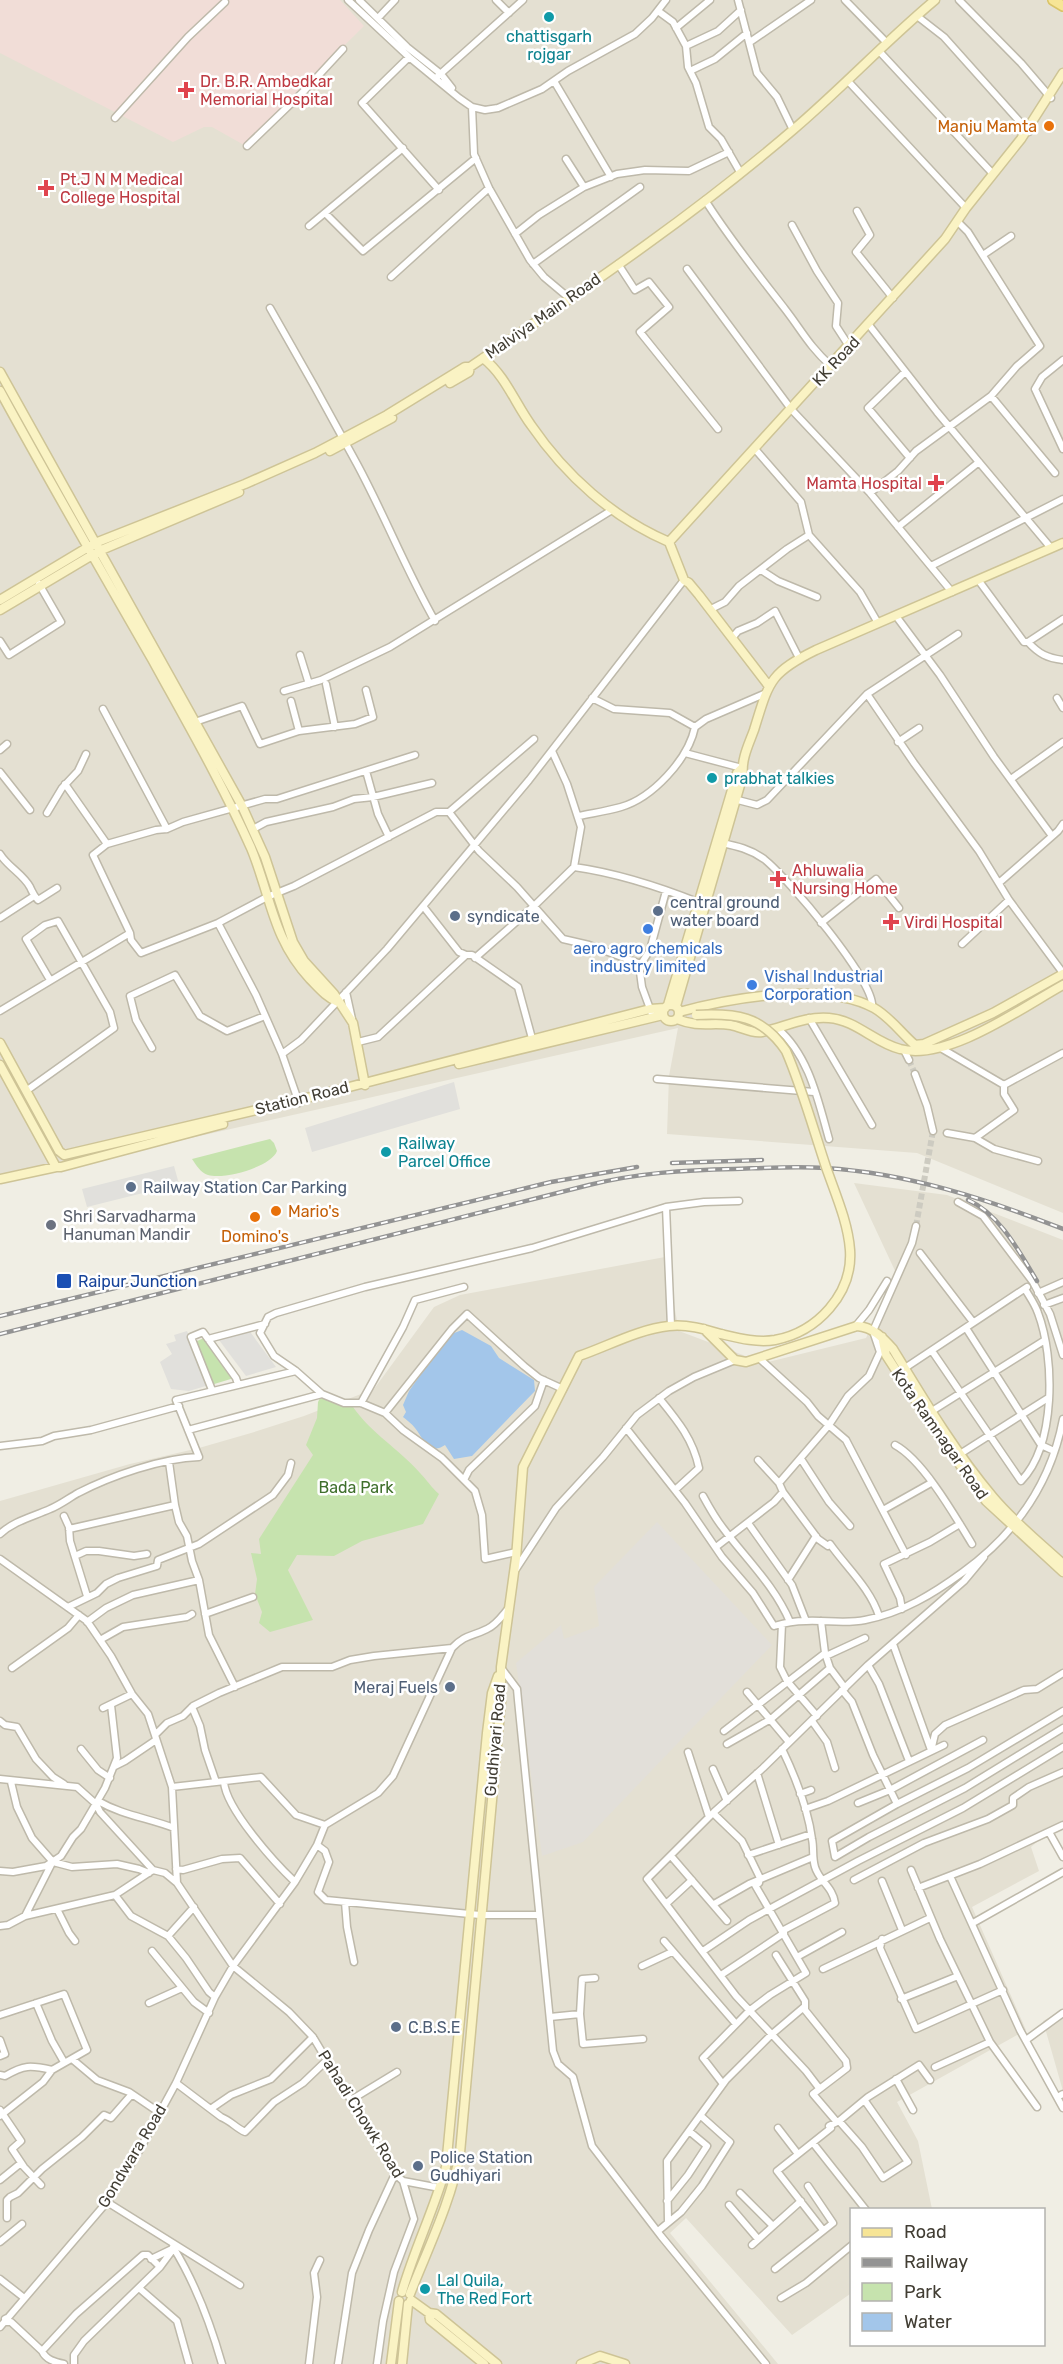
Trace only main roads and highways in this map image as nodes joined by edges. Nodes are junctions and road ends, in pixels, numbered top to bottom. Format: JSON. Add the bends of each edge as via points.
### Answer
{"nodes":[{"id":1,"x":1053,"y":0,"type":"edge"},
{"id":2,"x":1063,"y":6,"type":"edge"}],
"edges":[{"from":1,"to":2,"type":"main road"}]}
